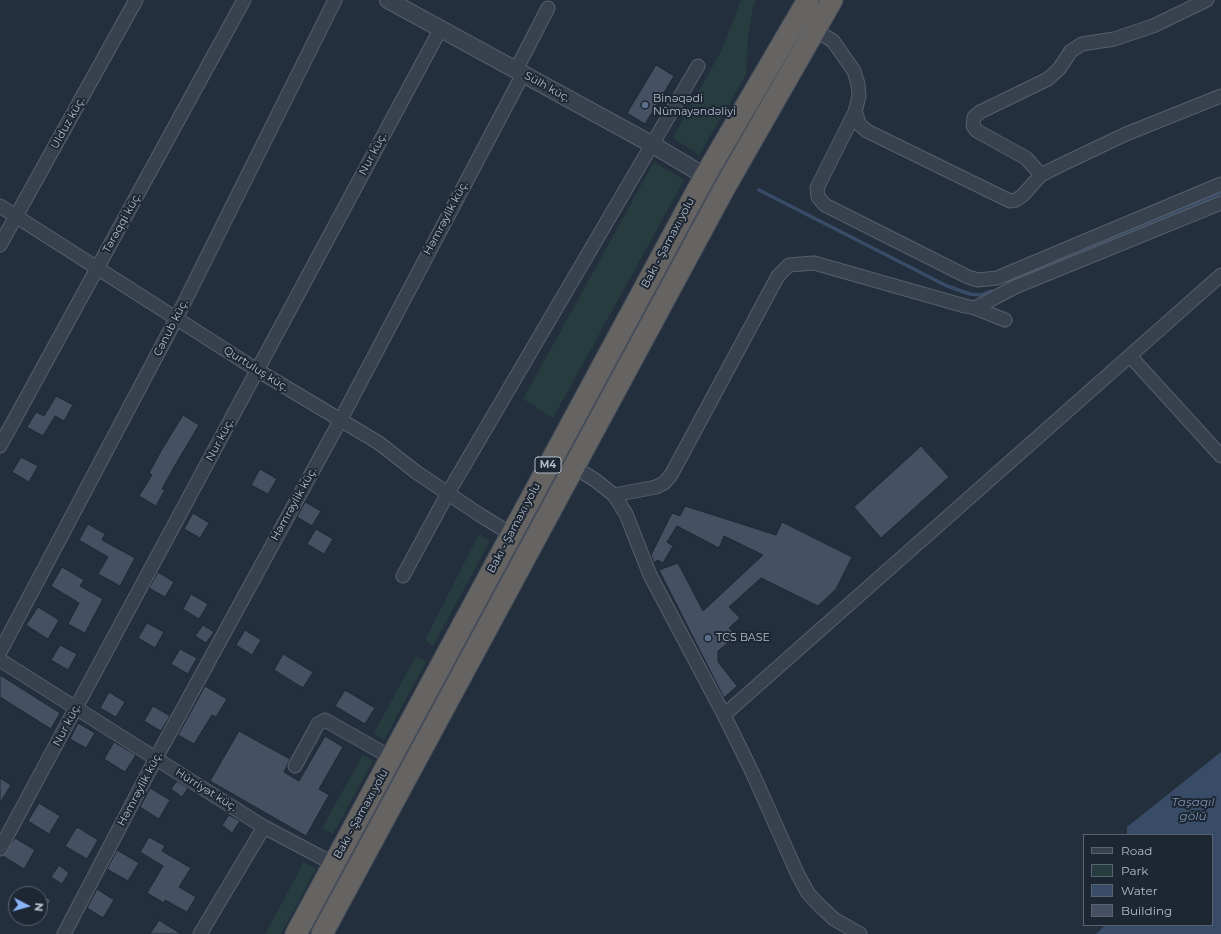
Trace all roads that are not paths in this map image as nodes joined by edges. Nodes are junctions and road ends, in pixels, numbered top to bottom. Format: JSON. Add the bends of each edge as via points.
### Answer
{"nodes":[{"id":1,"x":136,"y":0,"type":"edge"},
{"id":2,"x":244,"y":0,"type":"edge"},
{"id":3,"x":335,"y":0,"type":"edge"},
{"id":4,"x":808,"y":0,"type":"edge"},
{"id":5,"x":832,"y":0,"type":"edge"},
{"id":6,"x":1208,"y":0,"type":"edge"},
{"id":7,"x":391,"y":1,"type":"edge"},
{"id":8,"x":548,"y":8,"type":"dead end"},
{"id":9,"x":440,"y":30,"type":"junction"},
{"id":10,"x":816,"y":30,"type":"junction"},
{"id":11,"x":698,"y":66,"type":"dead end"},
{"id":12,"x":519,"y":72,"type":"junction"},
{"id":13,"x":1221,"y":96,"type":"edge"},
{"id":14,"x":855,"y":112,"type":"junction"},
{"id":15,"x":653,"y":145,"type":"junction"},
{"id":16,"x":1041,"y":175,"type":"junction"},
{"id":17,"x":705,"y":176,"type":"junction"},
{"id":18,"x":1221,"y":184,"type":"edge"},
{"id":19,"x":1221,"y":203,"type":"edge"},
{"id":20,"x":0,"y":206,"type":"edge"},
{"id":21,"x":16,"y":216,"type":"junction"},
{"id":22,"x":0,"y":245,"type":"edge"},
{"id":23,"x":97,"y":268,"type":"junction"},
{"id":24,"x":1221,"y":276,"type":"edge"},
{"id":25,"x":997,"y":278,"type":"junction"},
{"id":26,"x":1004,"y":292,"type":"junction"},
{"id":27,"x":975,"y":308,"type":"junction"},
{"id":28,"x":176,"y":319,"type":"junction"},
{"id":29,"x":1005,"y":320,"type":"dead end"},
{"id":30,"x":1131,"y":357,"type":"junction"},
{"id":31,"x":257,"y":370,"type":"junction"},
{"id":32,"x":340,"y":421,"type":"junction"},
{"id":33,"x":0,"y":446,"type":"edge"},
{"id":34,"x":1221,"y":456,"type":"edge"},
{"id":35,"x":574,"y":467,"type":"junction"},
{"id":36,"x":448,"y":493,"type":"junction"},
{"id":37,"x":614,"y":495,"type":"junction"},
{"id":38,"x":511,"y":534,"type":"junction"},
{"id":39,"x":403,"y":576,"type":"dead end"},
{"id":40,"x":0,"y":652,"type":"edge"},
{"id":41,"x":0,"y":660,"type":"edge"},
{"id":42,"x":76,"y":709,"type":"junction"},
{"id":43,"x":724,"y":715,"type":"junction"},
{"id":44,"x":156,"y":758,"type":"junction"},
{"id":45,"x":392,"y":758,"type":"junction"},
{"id":46,"x":294,"y":766,"type":"dead end"},
{"id":47,"x":264,"y":827,"type":"junction"},
{"id":48,"x":0,"y":849,"type":"edge"},
{"id":49,"x":334,"y":864,"type":"junction"},
{"id":50,"x":64,"y":934,"type":"edge"},
{"id":51,"x":200,"y":934,"type":"edge"},
{"id":52,"x":296,"y":934,"type":"edge"},
{"id":53,"x":322,"y":934,"type":"edge"},
{"id":54,"x":860,"y":934,"type":"edge"}],
"edges":[{"from":1,"to":21,"type":"street","name":"Ulduz küç."},
{"from":2,"to":23,"type":"street","name":"Tərəqqi küç."},
{"from":3,"to":28,"type":"street","name":"Cənub küç."},
{"from":4,"to":17,"type":"highway","name":"Bakı - Şamaxı yolu","number":"M4"},
{"from":5,"to":10,"type":"highway","name":"Bakı - Şamaxı yolu","number":"M4"},
{"from":6,"to":16,"type":"street","via":[[1153,26],[1114,39],[1082,44],[1071,51],[1059,69],[1048,79],[974,117],[973,126],[977,131],[1026,158]]},
{"from":7,"to":9,"type":"street","name":"Sülh küç."},
{"from":8,"to":12,"type":"street","name":"Həmrəylik küç."},
{"from":9,"to":12,"type":"street","name":"Sülh küç."},
{"from":9,"to":31,"type":"street","name":"Nur küç."},
{"from":10,"to":14,"type":"street","via":[[833,41],[854,71],[859,96]]},
{"from":10,"to":35,"type":"highway","name":"Bakı - Şamaxı yolu","number":"M4","via":[[725,187]]},
{"from":11,"to":15,"type":"street"},
{"from":12,"to":15,"type":"street","name":"Sülh küç."},
{"from":12,"to":32,"type":"street","name":"Həmrəylik küç."},
{"from":13,"to":16,"type":"street","via":[[1126,134]]},
{"from":14,"to":16,"type":"street","via":[[860,126],[867,131],[1010,201],[1023,195]]},
{"from":14,"to":25,"type":"street","via":[[817,188],[818,197],[825,205],[968,277],[978,280]]},
{"from":15,"to":17,"type":"street","name":"Sülh küç."},
{"from":15,"to":36,"type":"street"},
{"from":17,"to":38,"type":"highway","name":"Bakı - Şamaxı yolu","number":"M4"},
{"from":18,"to":25,"type":"street"},
{"from":19,"to":26,"type":"street"},
{"from":20,"to":21,"type":"street","name":"Qurtuluş küç."},
{"from":21,"to":22,"type":"street","name":"Ulduz küç."},
{"from":21,"to":23,"type":"street","name":"Qurtuluş küç."},
{"from":23,"to":28,"type":"street","name":"Qurtuluş küç."},
{"from":23,"to":33,"type":"street","name":"Tərəqqi küç."},
{"from":24,"to":30,"type":"street"},
{"from":25,"to":26,"type":"street"},
{"from":26,"to":27,"type":"street"},
{"from":27,"to":29,"type":"street"},
{"from":27,"to":37,"type":"street","via":[[814,264],[789,265],[778,276],[671,475],[656,487]]},
{"from":28,"to":31,"type":"street","name":"Qurtuluş küç."},
{"from":28,"to":40,"type":"street","name":"Cənub küç."},
{"from":30,"to":34,"type":"street"},
{"from":30,"to":43,"type":"street"},
{"from":31,"to":32,"type":"street","name":"Qurtuluş küç."},
{"from":31,"to":42,"type":"street","name":"Nur küç."},
{"from":32,"to":36,"type":"street","name":"Qurtuluş küç.","via":[[379,443]]},
{"from":32,"to":44,"type":"street","name":"Həmrəylik küç."},
{"from":35,"to":37,"type":"street"},
{"from":35,"to":53,"type":"highway","name":"Bakı - Şamaxı yolu","number":"M4"},
{"from":36,"to":38,"type":"street","name":"Qurtuluş küç."},
{"from":36,"to":39,"type":"street"},
{"from":37,"to":43,"type":"street","via":[[634,531],[650,575]]},
{"from":38,"to":45,"type":"highway","name":"Bakı - Şamaxı yolu","number":"M4"},
{"from":41,"to":42,"type":"street","name":"Hürriyət küç."},
{"from":42,"to":44,"type":"street","name":"Hürriyət küç."},
{"from":42,"to":48,"type":"street","name":"Nur küç."},
{"from":43,"to":54,"type":"street","via":[[808,892],[834,919]]},
{"from":44,"to":47,"type":"street","name":"Hürriyət küç."},
{"from":44,"to":50,"type":"street","name":"Həmrəylik küç."},
{"from":45,"to":46,"type":"street","via":[[325,720],[318,724]]},
{"from":45,"to":49,"type":"highway","name":"Bakı - Şamaxı yolu","number":"M4"},
{"from":47,"to":49,"type":"street","name":"Hürriyət küç."},
{"from":47,"to":51,"type":"street"},
{"from":49,"to":52,"type":"highway","name":"Bakı - Şamaxı yolu","number":"M4"}]}
